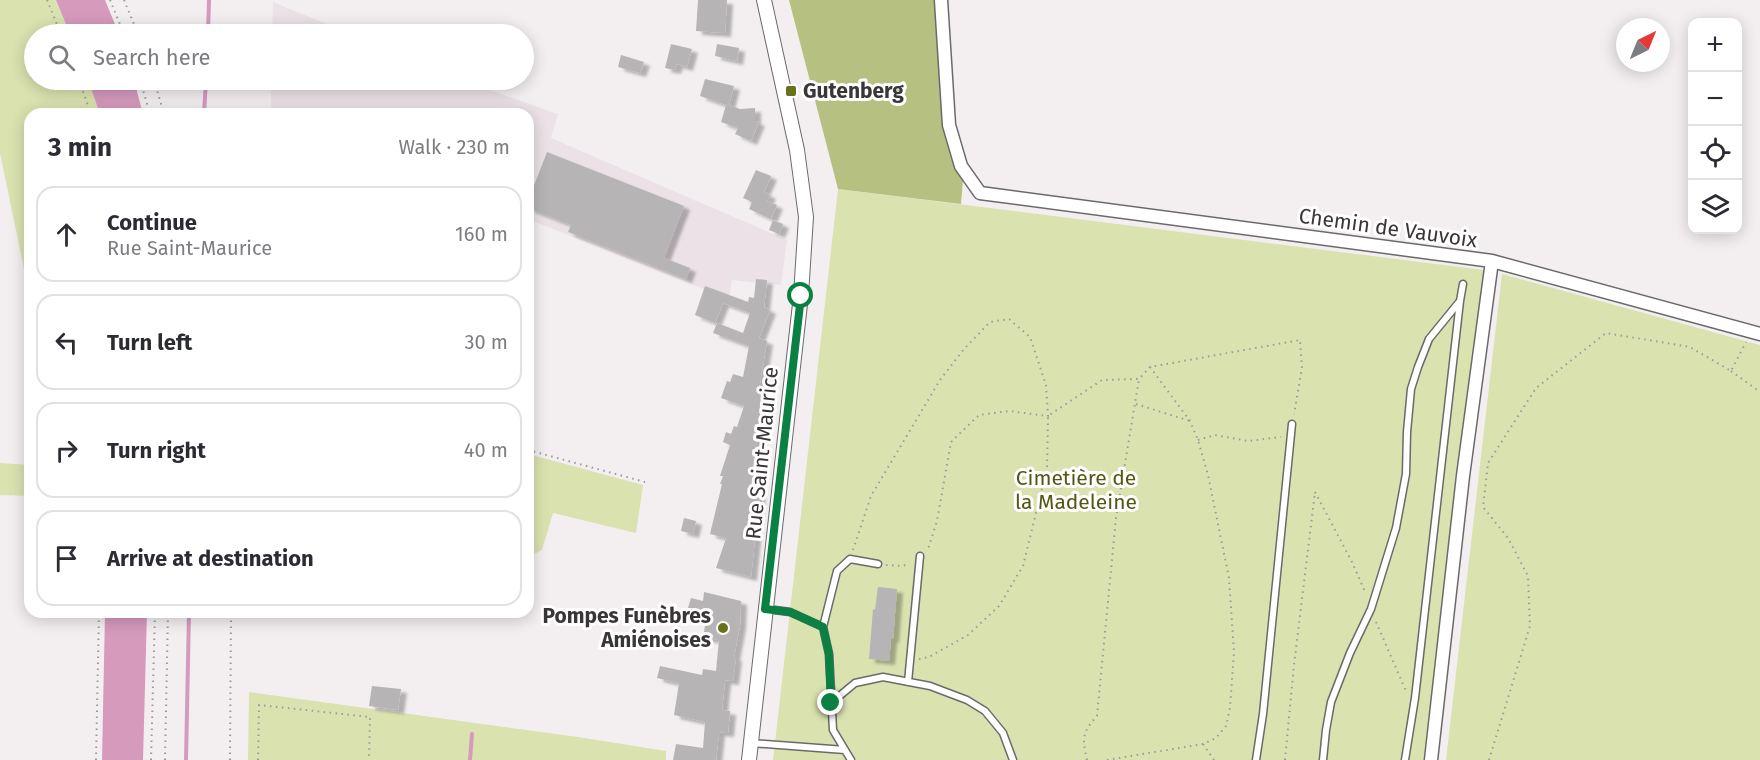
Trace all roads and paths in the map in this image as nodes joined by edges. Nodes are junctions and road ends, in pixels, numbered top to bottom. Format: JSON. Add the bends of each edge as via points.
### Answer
{"nodes":[{"id":1,"x":47,"y":0,"type":"edge"},
{"id":2,"x":110,"y":0,"type":"edge"},
{"id":3,"x":124,"y":0,"type":"edge"},
{"id":4,"x":764,"y":0,"type":"edge"},
{"id":5,"x":941,"y":0,"type":"edge"},
{"id":6,"x":57,"y":24,"type":"edge"},
{"id":7,"x":120,"y":24,"type":"edge"},
{"id":8,"x":134,"y":24,"type":"edge"},
{"id":9,"x":83,"y":90,"type":"edge"},
{"id":10,"x":143,"y":90,"type":"edge"},
{"id":11,"x":157,"y":90,"type":"edge"},
{"id":12,"x":89,"y":108,"type":"edge"},
{"id":13,"x":148,"y":108,"type":"edge"},
{"id":14,"x":162,"y":108,"type":"edge"},
{"id":15,"x":1492,"y":261,"type":"junction"},
{"id":16,"x":1463,"y":284,"type":"dead end"},
{"id":17,"x":1460,"y":301,"type":"junction"},
{"id":18,"x":1756,"y":333,"type":"edge"},
{"id":19,"x":1150,"y":367,"type":"junction"},
{"id":20,"x":1731,"y":371,"type":"junction"},
{"id":21,"x":1139,"y":379,"type":"junction"},
{"id":22,"x":1760,"y":392,"type":"edge"},
{"id":23,"x":1136,"y":404,"type":"junction"},
{"id":24,"x":1048,"y":416,"type":"junction"},
{"id":25,"x":1190,"y":421,"type":"junction"},
{"id":26,"x":1292,"y":424,"type":"junction"},
{"id":27,"x":1198,"y":440,"type":"junction"},
{"id":28,"x":534,"y":452,"type":"edge"},
{"id":29,"x":645,"y":482,"type":"dead end"},
{"id":30,"x":1315,"y":492,"type":"dead end"},
{"id":31,"x":920,"y":556,"type":"junction"},
{"id":32,"x":850,"y":559,"type":"junction"},
{"id":33,"x":878,"y":564,"type":"joint"},
{"id":34,"x":765,"y":609,"type":"junction"},
{"id":35,"x":99,"y":618,"type":"edge"},
{"id":36,"x":155,"y":618,"type":"edge"},
{"id":37,"x":168,"y":618,"type":"edge"},
{"id":38,"x":231,"y":618,"type":"edge"},
{"id":39,"x":823,"y":627,"type":"junction"},
{"id":40,"x":910,"y":661,"type":"junction"},
{"id":41,"x":908,"y":682,"type":"junction"},
{"id":42,"x":831,"y":703,"type":"junction"},
{"id":43,"x":751,"y":743,"type":"junction"},
{"id":44,"x":1203,"y":744,"type":"junction"},
{"id":45,"x":845,"y":750,"type":"junction"},
{"id":46,"x":96,"y":760,"type":"edge"},
{"id":47,"x":151,"y":760,"type":"edge"},
{"id":48,"x":165,"y":760,"type":"edge"},
{"id":49,"x":230,"y":760,"type":"edge"},
{"id":50,"x":258,"y":760,"type":"edge"},
{"id":51,"x":369,"y":760,"type":"edge"},
{"id":52,"x":749,"y":760,"type":"edge"},
{"id":53,"x":851,"y":760,"type":"edge"},
{"id":54,"x":1013,"y":760,"type":"edge"},
{"id":55,"x":1087,"y":760,"type":"edge"},
{"id":56,"x":1107,"y":760,"type":"edge"},
{"id":57,"x":1214,"y":760,"type":"edge"},
{"id":58,"x":1256,"y":760,"type":"edge"},
{"id":59,"x":1285,"y":760,"type":"edge"},
{"id":60,"x":1323,"y":760,"type":"edge"},
{"id":61,"x":1405,"y":760,"type":"edge"},
{"id":62,"x":1431,"y":760,"type":"edge"},
{"id":63,"x":1489,"y":760,"type":"edge"}],
"edges":[{"from":1,"to":6,"type":"path"},
{"from":2,"to":7,"type":"path"},
{"from":3,"to":8,"type":"path"},
{"from":4,"to":34,"type":"street","name":"Rue Saint-Maurice","via":[[797,150],[806,217],[800,307]]},
{"from":5,"to":15,"type":"street","name":"Chemin de Vauvoix","via":[[949,125],[961,166],[980,193]]},
{"from":9,"to":12,"type":"path"},
{"from":10,"to":13,"type":"path"},
{"from":11,"to":14,"type":"path"},
{"from":15,"to":18,"type":"street"},
{"from":15,"to":62,"type":"street","name":"Chemin de Vauvoix"},
{"from":16,"to":17,"type":"lane"},
{"from":17,"to":60,"type":"lane","via":[[1429,339],[1418,367],[1396,528],[1371,609],[1331,702]]},
{"from":17,"to":61,"type":"lane"},
{"from":18,"to":20,"type":"path"},
{"from":19,"to":21,"type":"path"},
{"from":19,"to":25,"type":"path"},
{"from":19,"to":26,"type":"path","via":[[1300,340],[1302,368]]},
{"from":20,"to":22,"type":"path"},
{"from":20,"to":63,"type":"path","via":[[1690,347],[1606,333],[1536,388],[1488,463],[1483,507],[1508,538],[1528,576],[1530,626]]},
{"from":21,"to":23,"type":"path"},
{"from":21,"to":24,"type":"path","via":[[1102,380]]},
{"from":23,"to":25,"type":"path"},
{"from":23,"to":55,"type":"path","via":[[1116,518],[1097,716],[1084,731]]},
{"from":24,"to":31,"type":"path","via":[[1009,411],[979,414],[951,442],[938,521],[927,551]]},
{"from":24,"to":32,"type":"path","via":[[1046,385],[1030,337],[1008,319],[990,322],[940,380],[905,437],[871,496]]},
{"from":24,"to":40,"type":"path","via":[[1047,468],[1023,566],[999,606],[968,635],[929,657]]},
{"from":25,"to":27,"type":"path"},
{"from":26,"to":27,"type":"path","via":[[1280,438],[1248,441],[1215,435]]},
{"from":26,"to":58,"type":"lane"},
{"from":27,"to":44,"type":"path","via":[[1229,579],[1234,652],[1226,726],[1216,738]]},
{"from":28,"to":29,"type":"path"},
{"from":30,"to":59,"type":"path"},
{"from":31,"to":33,"type":"path","via":[[903,566]]},
{"from":31,"to":40,"type":"lane"},
{"from":32,"to":33,"type":"lane"},
{"from":32,"to":39,"type":"lane","via":[[837,572]]},
{"from":34,"to":39,"type":"lane","via":[[790,612]]},
{"from":34,"to":43,"type":"street","name":"Rue Saint-Maurice"},
{"from":35,"to":46,"type":"path"},
{"from":36,"to":47,"type":"path"},
{"from":37,"to":48,"type":"path"},
{"from":38,"to":49,"type":"path"},
{"from":39,"to":42,"type":"lane","via":[[829,654]]},
{"from":40,"to":41,"type":"lane"},
{"from":41,"to":42,"type":"lane","via":[[883,677],[855,683]]},
{"from":41,"to":54,"type":"lane","via":[[930,686],[985,711],[1003,733]]},
{"from":42,"to":45,"type":"lane","via":[[833,730]]},
{"from":43,"to":45,"type":"lane"},
{"from":43,"to":52,"type":"street","name":"Rue Saint-Maurice"},
{"from":44,"to":56,"type":"path"},
{"from":44,"to":57,"type":"path"},
{"from":45,"to":53,"type":"lane"},
{"from":50,"to":51,"type":"path","via":[[259,705],[370,717]]}]}
